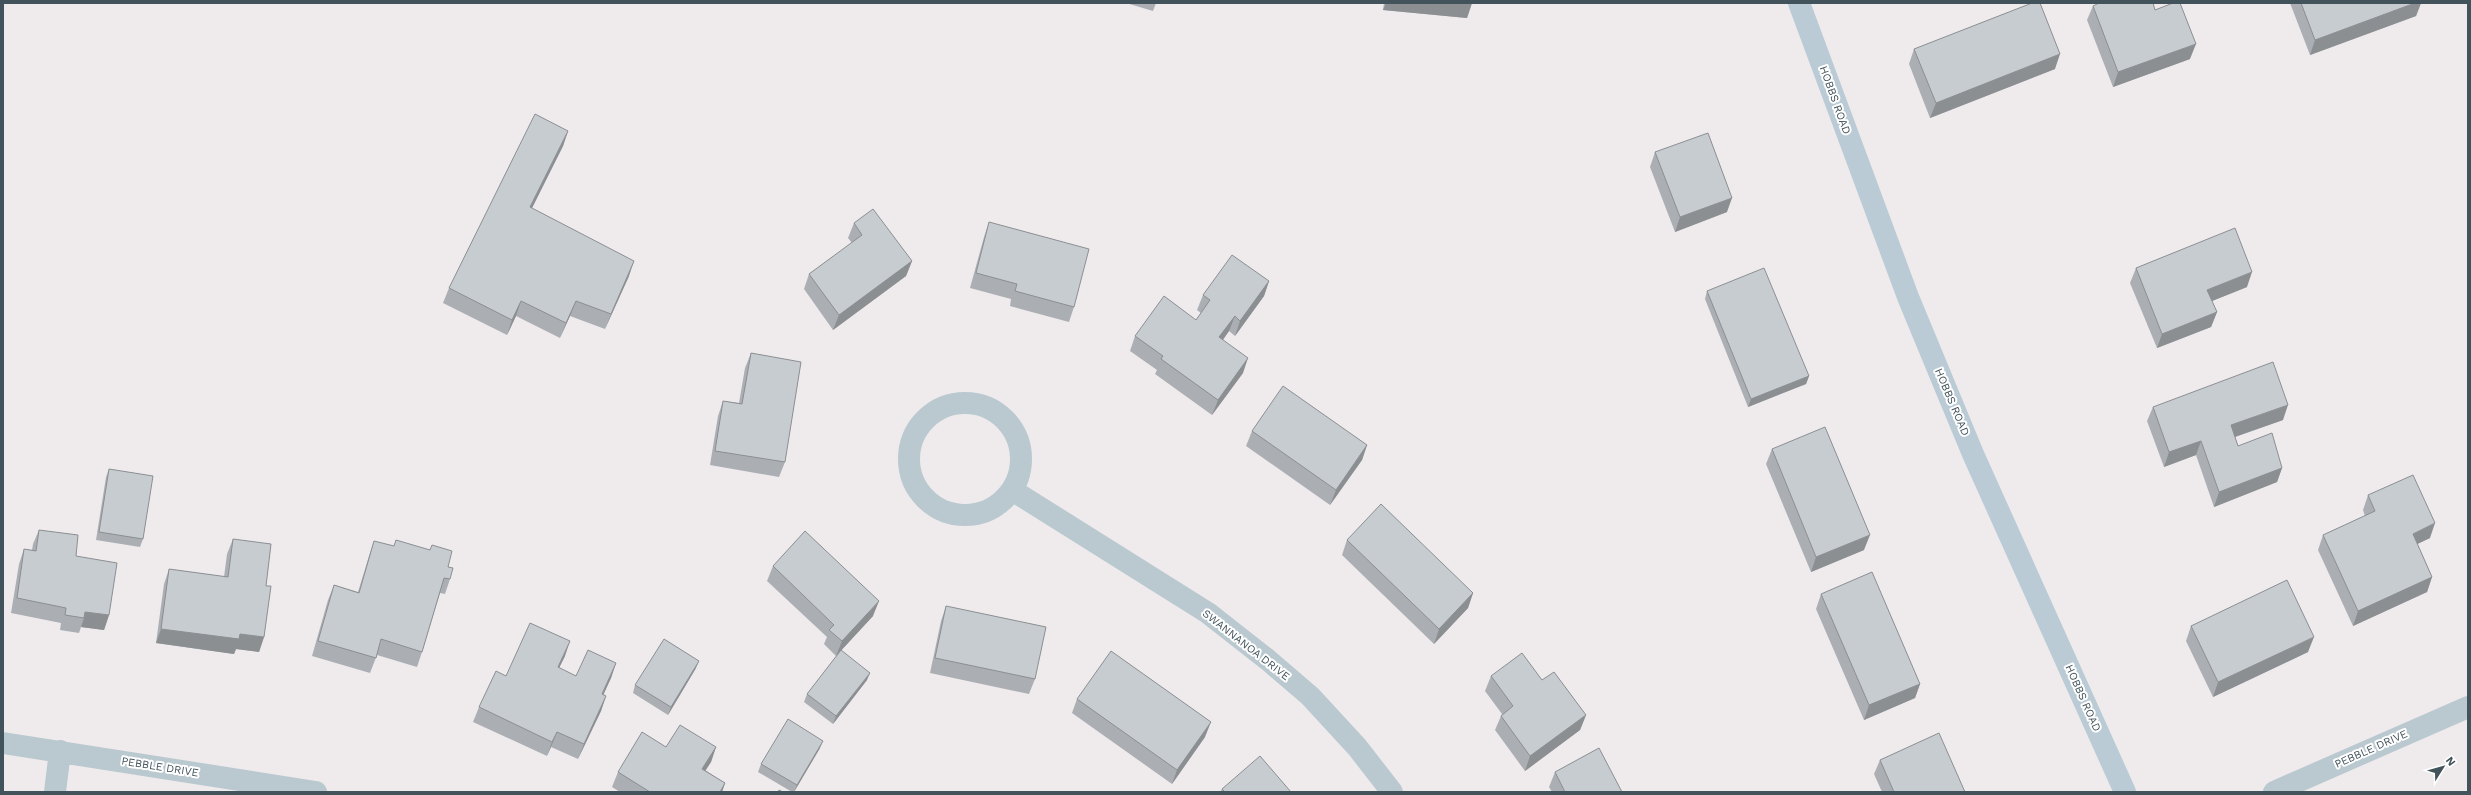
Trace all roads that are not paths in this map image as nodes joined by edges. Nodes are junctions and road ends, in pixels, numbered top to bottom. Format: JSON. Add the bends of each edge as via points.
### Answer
{"nodes":[{"id":1,"x":1799,"y":3,"type":"edge"},
{"id":2,"x":1012,"y":490,"type":"junction"},
{"id":3,"x":2468,"y":707,"type":"edge"},
{"id":4,"x":3,"y":744,"type":"edge"},
{"id":5,"x":60,"y":752,"type":"junction"},
{"id":6,"x":55,"y":792,"type":"edge"},
{"id":7,"x":316,"y":792,"type":"edge"},
{"id":8,"x":1392,"y":792,"type":"edge"},
{"id":9,"x":2125,"y":792,"type":"edge"},
{"id":10,"x":2274,"y":792,"type":"edge"}],
"edges":[{"from":1,"to":9,"type":"street","name":"HOBBS ROAD","via":[[1908,297],[1974,454]]},
{"from":2,"to":2,"type":"street","via":[[1020,468],[1020,449],[1013,431],[1001,416],[983,406],[964,403],[945,406],[928,416],[915,432],[909,450],[909,468],[914,484],[924,499],[938,509],[955,515],[972,516],[989,511],[1004,501]]},
{"from":2,"to":8,"type":"street","name":"SWANNANOA DRIVE","via":[[1208,613],[1268,660],[1310,696],[1357,747]]},
{"from":3,"to":10,"type":"street","name":"PEBBLE DRIVE"},
{"from":4,"to":5,"type":"street","name":"PEBBLE DRIVE"},
{"from":5,"to":6,"type":"street"},
{"from":5,"to":7,"type":"street","name":"PEBBLE DRIVE"}]}
